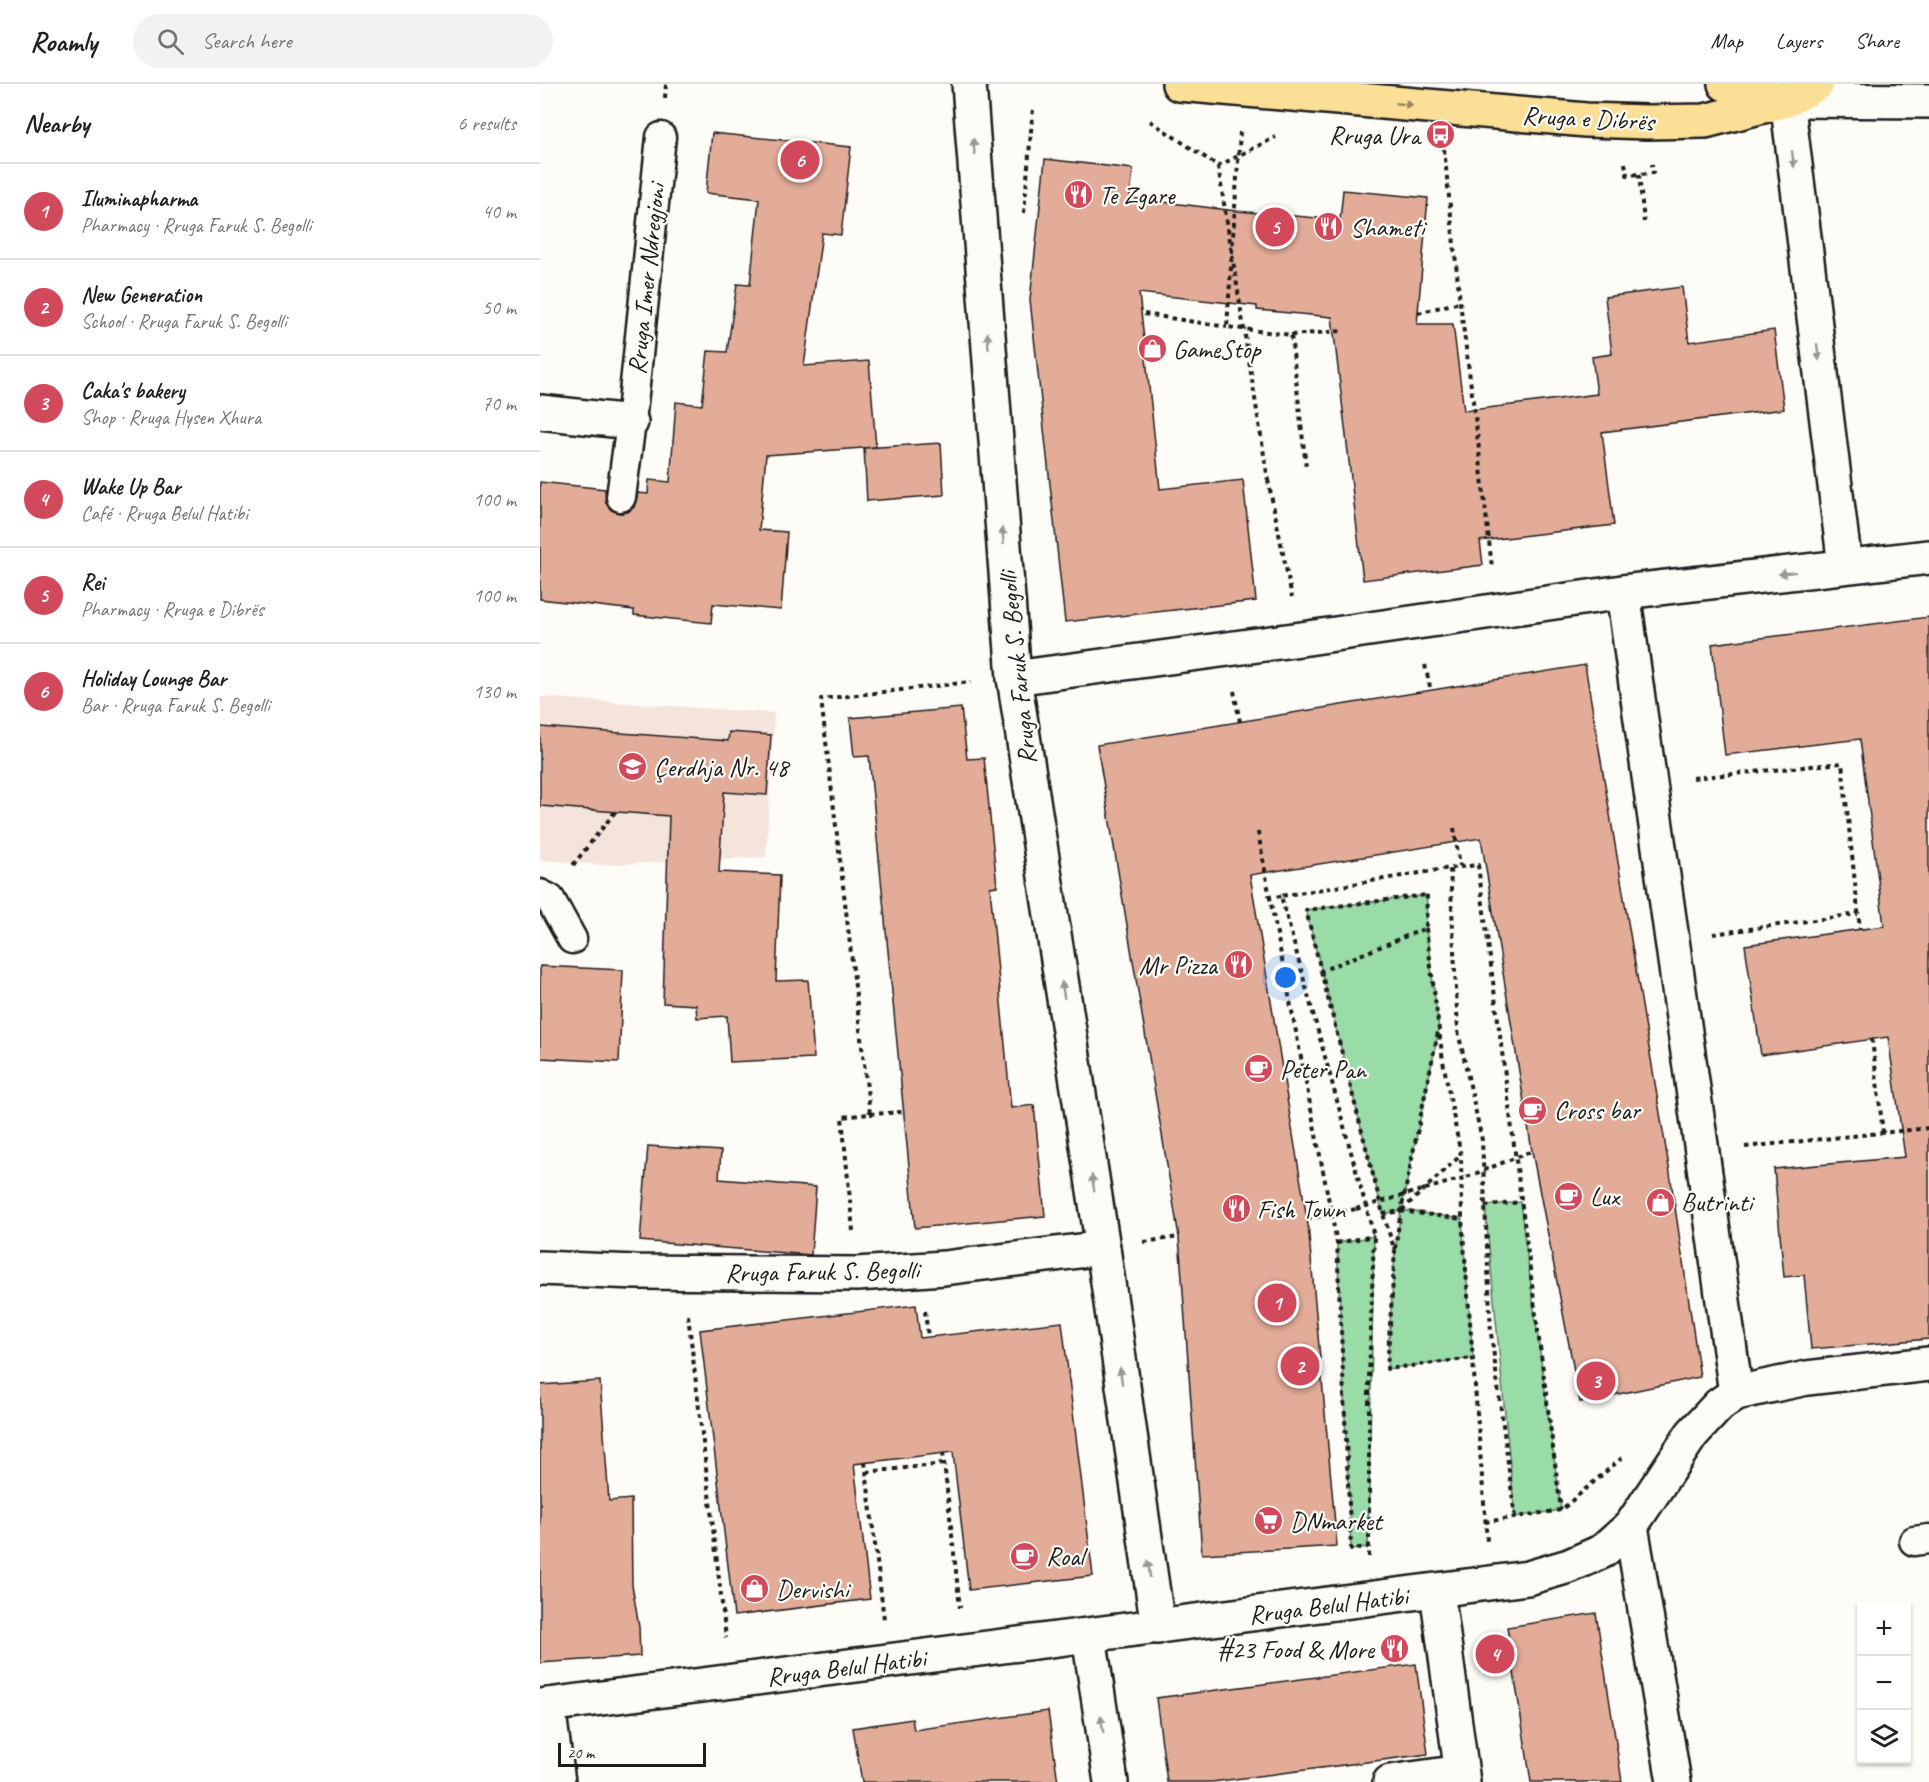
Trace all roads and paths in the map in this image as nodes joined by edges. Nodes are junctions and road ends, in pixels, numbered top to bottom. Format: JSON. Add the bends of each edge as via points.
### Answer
{"nodes":[{"id":1,"x":969,"y":84,"type":"edge"},
{"id":2,"x":1179,"y":84,"type":"edge"},
{"id":3,"x":1725,"y":84,"type":"edge"},
{"id":4,"x":1817,"y":84,"type":"edge"},
{"id":5,"x":1787,"y":100,"type":"junction"},
{"id":6,"x":1929,"y":101,"type":"edge"},
{"id":7,"x":1150,"y":121,"type":"dead end"},
{"id":8,"x":1240,"y":132,"type":"dead end"},
{"id":9,"x":1279,"y":135,"type":"dead end"},
{"id":10,"x":661,"y":137,"type":"dead end"},
{"id":11,"x":1443,"y":144,"type":"dead end"},
{"id":12,"x":1218,"y":166,"type":"junction"},
{"id":13,"x":1639,"y":174,"type":"dead end"},
{"id":14,"x":1644,"y":222,"type":"dead end"},
{"id":15,"x":1460,"y":302,"type":"junction"},
{"id":16,"x":1418,"y":313,"type":"dead end"},
{"id":17,"x":1144,"y":314,"type":"dead end"},
{"id":18,"x":1227,"y":327,"type":"junction"},
{"id":19,"x":1341,"y":331,"type":"dead end"},
{"id":20,"x":1291,"y":335,"type":"junction"},
{"id":21,"x":540,"y":412,"type":"edge"},
{"id":22,"x":631,"y":422,"type":"junction"},
{"id":23,"x":1306,"y":467,"type":"dead end"},
{"id":24,"x":621,"y":497,"type":"dead end"},
{"id":25,"x":1929,"y":557,"type":"edge"},
{"id":26,"x":1492,"y":566,"type":"dead end"},
{"id":27,"x":1845,"y":566,"type":"junction"},
{"id":28,"x":1623,"y":592,"type":"junction"},
{"id":29,"x":1301,"y":639,"type":"junction"},
{"id":30,"x":1424,"y":662,"type":"dead end"},
{"id":31,"x":1014,"y":678,"type":"junction"},
{"id":32,"x":1233,"y":684,"type":"dead end"},
{"id":33,"x":1431,"y":691,"type":"dead end"},
{"id":34,"x":1240,"y":722,"type":"dead end"},
{"id":35,"x":1650,"y":782,"type":"junction"},
{"id":36,"x":615,"y":812,"type":"dead end"},
{"id":37,"x":1454,"y":828,"type":"dead end"},
{"id":38,"x":1258,"y":832,"type":"dead end"},
{"id":39,"x":574,"y":864,"type":"dead end"},
{"id":40,"x":1460,"y":866,"type":"junction"},
{"id":41,"x":1450,"y":868,"type":"junction"},
{"id":42,"x":540,"y":894,"type":"edge"},
{"id":43,"x":1281,"y":896,"type":"junction"},
{"id":44,"x":1269,"y":898,"type":"junction"},
{"id":45,"x":1858,"y":914,"type":"junction"},
{"id":46,"x":1426,"y":928,"type":"junction"},
{"id":47,"x":1860,"y":929,"type":"dead end"},
{"id":48,"x":572,"y":939,"type":"dead end"},
{"id":49,"x":1673,"y":940,"type":"junction"},
{"id":50,"x":1321,"y":971,"type":"junction"},
{"id":51,"x":1439,"y":1029,"type":"junction"},
{"id":52,"x":1872,"y":1039,"type":"dead end"},
{"id":53,"x":903,"y":1112,"type":"dead end"},
{"id":54,"x":870,"y":1114,"type":"junction"},
{"id":55,"x":1929,"y":1128,"type":"edge"},
{"id":56,"x":1883,"y":1132,"type":"junction"},
{"id":57,"x":1532,"y":1151,"type":"dead end"},
{"id":58,"x":1703,"y":1151,"type":"junction"},
{"id":59,"x":1461,"y":1156,"type":"junction"},
{"id":60,"x":1515,"y":1158,"type":"junction"},
{"id":61,"x":1483,"y":1171,"type":"junction"},
{"id":62,"x":1520,"y":1202,"type":"junction"},
{"id":63,"x":1485,"y":1206,"type":"junction"},
{"id":64,"x":1401,"y":1211,"type":"junction"},
{"id":65,"x":1383,"y":1214,"type":"junction"},
{"id":66,"x":1330,"y":1215,"type":"junction"},
{"id":67,"x":1307,"y":1219,"type":"dead end"},
{"id":68,"x":1462,"y":1219,"type":"junction"},
{"id":69,"x":1374,"y":1236,"type":"junction"},
{"id":70,"x":1337,"y":1243,"type":"junction"},
{"id":71,"x":1103,"y":1248,"type":"junction"},
{"id":72,"x":1395,"y":1251,"type":"junction"},
{"id":73,"x":540,"y":1268,"type":"edge"},
{"id":74,"x":683,"y":1273,"type":"junction"},
{"id":75,"x":857,"y":1274,"type":"junction"},
{"id":76,"x":1473,"y":1358,"type":"junction"},
{"id":77,"x":1929,"y":1364,"type":"edge"},
{"id":78,"x":1736,"y":1393,"type":"junction"},
{"id":79,"x":1631,"y":1450,"type":"dead end"},
{"id":80,"x":943,"y":1453,"type":"dead end"},
{"id":81,"x":865,"y":1462,"type":"dead end"},
{"id":82,"x":944,"y":1464,"type":"junction"},
{"id":83,"x":867,"y":1472,"type":"junction"},
{"id":84,"x":1561,"y":1510,"type":"junction"},
{"id":85,"x":1515,"y":1517,"type":"junction"},
{"id":86,"x":1631,"y":1526,"type":"junction"},
{"id":87,"x":1437,"y":1591,"type":"junction"},
{"id":88,"x":960,"y":1605,"type":"dead end"},
{"id":89,"x":1158,"y":1627,"type":"junction"},
{"id":90,"x":1089,"y":1636,"type":"junction"},
{"id":91,"x":727,"y":1644,"type":"dead end"},
{"id":92,"x":889,"y":1662,"type":"junction"},
{"id":93,"x":544,"y":1705,"type":"edge"},
{"id":94,"x":1462,"y":1777,"type":"edge"},
{"id":95,"x":558,"y":1782,"type":"edge"},
{"id":96,"x":1111,"y":1782,"type":"edge"},
{"id":97,"x":1390,"y":1782,"type":"edge"},
{"id":98,"x":1674,"y":1782,"type":"edge"}],
"edges":[{"from":31,"to":1,"type":"street","name":"Rruga Faruk S. Begolli","one_way":true},
{"from":2,"to":5,"type":"main road","name":"Rruga e Dibrës","one_way":true,"via":[[1647,122],[1706,121]]},
{"from":3,"to":5,"type":"main road"},
{"from":4,"to":5,"type":"main road","name":"Rruga e Dibrës"},
{"from":5,"to":6,"type":"street"},
{"from":5,"to":27,"type":"street","one_way":true},
{"from":7,"to":12,"type":"path"},
{"from":8,"to":18,"type":"path"},
{"from":9,"to":12,"type":"path"},
{"from":10,"to":22,"type":"lane","name":"Rruga Imer Ndregjoni"},
{"from":11,"to":15,"type":"path"},
{"from":12,"to":29,"type":"path","bridge":true,"via":[[1268,480]]},
{"from":13,"to":14,"type":"path"},
{"from":15,"to":16,"type":"path"},
{"from":15,"to":26,"type":"path"},
{"from":17,"to":18,"type":"path"},
{"from":18,"to":20,"type":"path"},
{"from":19,"to":20,"type":"path"},
{"from":20,"to":23,"type":"path"},
{"from":21,"to":22,"type":"street"},
{"from":22,"to":24,"type":"lane","name":"Rruga Imer Ndregjoni"},
{"from":25,"to":27,"type":"street"},
{"from":27,"to":28,"type":"street","one_way":true},
{"from":28,"to":29,"type":"street"},
{"from":28,"to":35,"type":"street"},
{"from":29,"to":31,"type":"street"},
{"from":30,"to":33,"type":"path"},
{"from":31,"to":54,"type":"path","via":[[821,699]]},
{"from":71,"to":31,"type":"street","name":"Rruga Faruk S. Begolli","one_way":true},
{"from":32,"to":34,"type":"path"},
{"from":35,"to":45,"type":"path","via":[[1842,763]]},
{"from":35,"to":49,"type":"street"},
{"from":36,"to":39,"type":"path"},
{"from":37,"to":40,"type":"path"},
{"from":38,"to":44,"type":"path"},
{"from":40,"to":41,"type":"path"},
{"from":40,"to":60,"type":"path","via":[[1478,865]]},
{"from":41,"to":43,"type":"path"},
{"from":41,"to":61,"type":"path","via":[[1458,1031],[1482,1140]]},
{"from":42,"to":48,"type":"lane","via":[[550,899]]},
{"from":43,"to":44,"type":"path"},
{"from":43,"to":69,"type":"path"},
{"from":44,"to":66,"type":"path"},
{"from":45,"to":47,"type":"path"},
{"from":45,"to":49,"type":"path"},
{"from":46,"to":50,"type":"path"},
{"from":46,"to":50,"type":"path","via":[[1427,895],[1306,910]]},
{"from":46,"to":51,"type":"path"},
{"from":49,"to":58,"type":"street"},
{"from":50,"to":65,"type":"path"},
{"from":51,"to":59,"type":"path"},
{"from":51,"to":64,"type":"path"},
{"from":52,"to":56,"type":"path"},
{"from":53,"to":54,"type":"path"},
{"from":54,"to":75,"type":"path","via":[[842,1117]]},
{"from":55,"to":56,"type":"path"},
{"from":56,"to":58,"type":"path"},
{"from":57,"to":60,"type":"path"},
{"from":58,"to":78,"type":"street"},
{"from":59,"to":64,"type":"path"},
{"from":59,"to":68,"type":"path"},
{"from":60,"to":61,"type":"path"},
{"from":60,"to":62,"type":"path"},
{"from":61,"to":63,"type":"path"},
{"from":61,"to":66,"type":"path","bridge":true},
{"from":62,"to":63,"type":"path"},
{"from":62,"to":84,"type":"path"},
{"from":63,"to":85,"type":"path","via":[[1491,1334]]},
{"from":64,"to":65,"type":"path"},
{"from":64,"to":68,"type":"path"},
{"from":64,"to":72,"type":"path"},
{"from":65,"to":72,"type":"path"},
{"from":66,"to":67,"type":"path"},
{"from":66,"to":70,"type":"path"},
{"from":68,"to":76,"type":"path"},
{"from":69,"to":70,"type":"path"},
{"from":69,"to":70,"type":"path","via":[[1368,1547],[1351,1549]]},
{"from":71,"to":75,"type":"street","name":"Rruga Faruk S. Begolli","via":[[944,1268]]},
{"from":89,"to":71,"type":"street","name":"Rruga Faruk S. Begolli","one_way":true},
{"from":72,"to":76,"type":"path","via":[[1387,1369]]},
{"from":73,"to":74,"type":"street","name":"Rruga Faruk S. Begolli"},
{"from":74,"to":75,"type":"street","name":"Rruga Faruk S. Begolli"},
{"from":74,"to":91,"type":"path"},
{"from":76,"to":85,"type":"path","via":[[1485,1522]]},
{"from":77,"to":78,"type":"street","via":[[1807,1378]]},
{"from":78,"to":86,"type":"street","name":"Rruga Belul Hatibi","via":[[1692,1434]]},
{"from":79,"to":84,"type":"path"},
{"from":80,"to":82,"type":"path"},
{"from":81,"to":83,"type":"path"},
{"from":82,"to":83,"type":"path"},
{"from":82,"to":88,"type":"path"},
{"from":83,"to":92,"type":"path"},
{"from":84,"to":85,"type":"path"},
{"from":86,"to":87,"type":"street","name":"Rruga Belul Hatibi","via":[[1603,1551],[1569,1566],[1528,1578]]},
{"from":86,"to":98,"type":"street"},
{"from":87,"to":89,"type":"street","name":"Rruga Belul Hatibi"},
{"from":87,"to":94,"type":"street"},
{"from":89,"to":90,"type":"street","name":"Rruga Belul Hatibi"},
{"from":90,"to":92,"type":"street","name":"Rruga Belul Hatibi"},
{"from":96,"to":90,"type":"street","one_way":true},
{"from":92,"to":93,"type":"street","name":"Rruga Belul Hatibi"},
{"from":93,"to":95,"type":"street"},
{"from":94,"to":97,"type":"street"}]}
